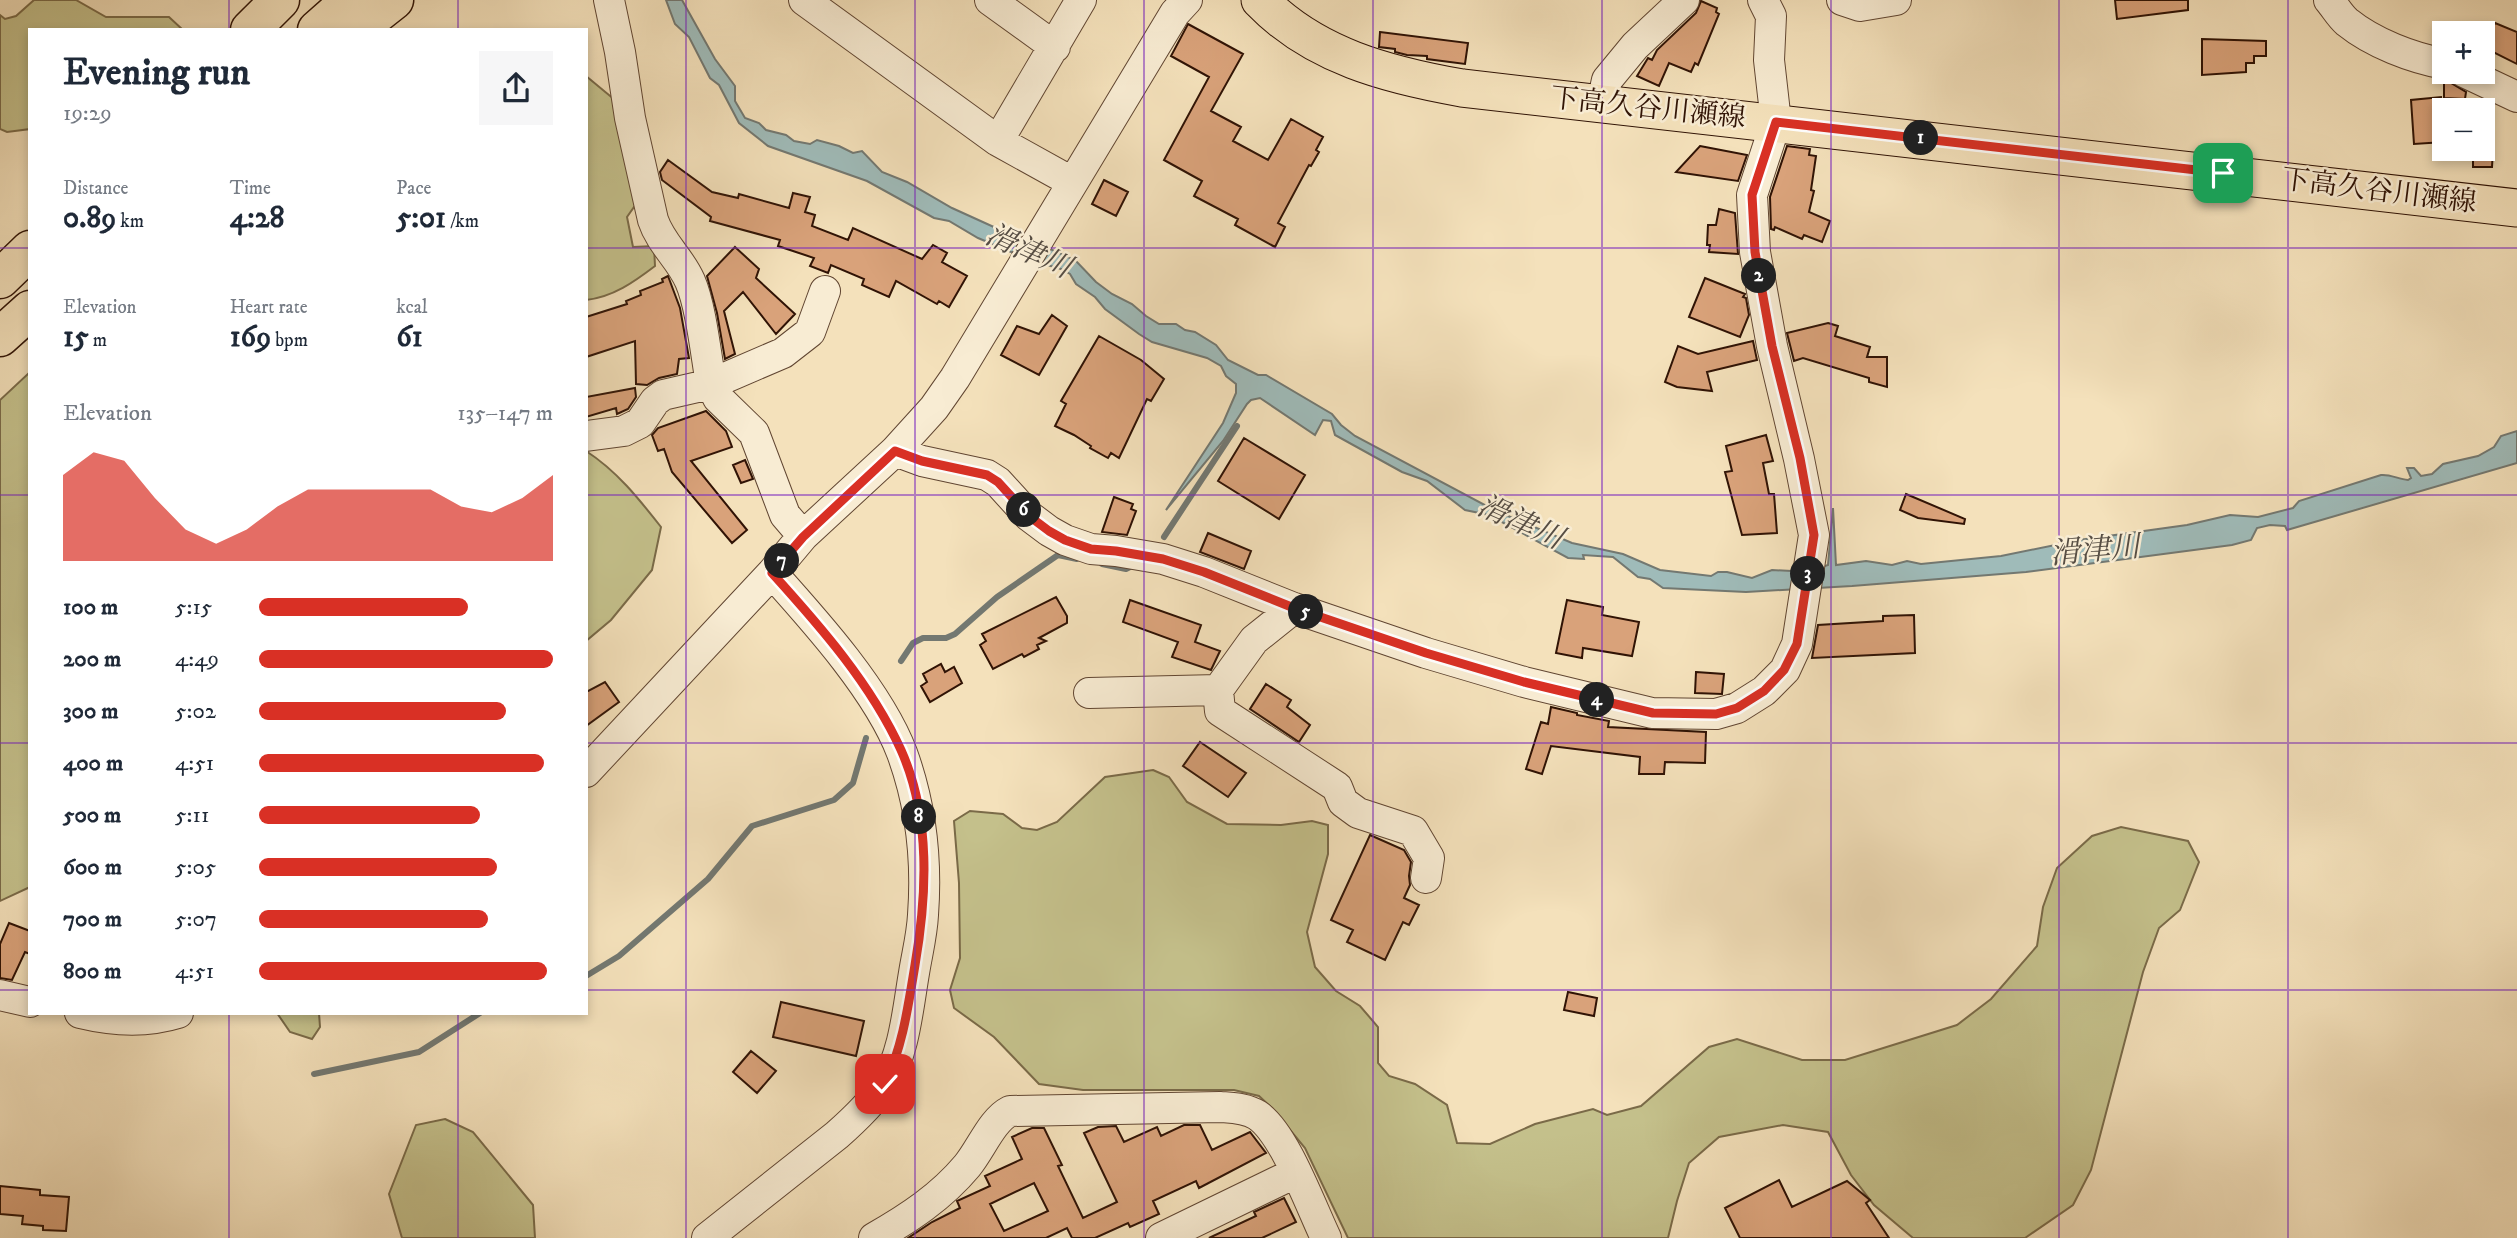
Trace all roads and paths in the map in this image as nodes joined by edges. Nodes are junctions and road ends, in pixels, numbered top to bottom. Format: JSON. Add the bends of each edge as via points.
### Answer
{"nodes":[{"id":1,"x":280,"y":0,"type":"edge"},
{"id":2,"x":321,"y":0,"type":"edge"},
{"id":3,"x":351,"y":0,"type":"edge"},
{"id":4,"x":394,"y":0,"type":"edge"},
{"id":5,"x":609,"y":0,"type":"edge"},
{"id":6,"x":804,"y":0,"type":"edge"},
{"id":7,"x":990,"y":0,"type":"edge"},
{"id":8,"x":1082,"y":0,"type":"edge"},
{"id":9,"x":1187,"y":0,"type":"edge"},
{"id":10,"x":1260,"y":0,"type":"edge"},
{"id":11,"x":1684,"y":0,"type":"edge"},
{"id":12,"x":1763,"y":0,"type":"edge"},
{"id":13,"x":1842,"y":0,"type":"edge"},
{"id":14,"x":1896,"y":0,"type":"edge"},
{"id":15,"x":2329,"y":0,"type":"edge"},
{"id":16,"x":252,"y":28,"type":"edge"},
{"id":17,"x":291,"y":28,"type":"edge"},
{"id":18,"x":319,"y":28,"type":"edge"},
{"id":19,"x":359,"y":28,"type":"edge"},
{"id":20,"x":1055,"y":47,"type":"junction"},
{"id":21,"x":2432,"y":62,"type":"edge"},
{"id":22,"x":2489,"y":84,"type":"edge"},
{"id":23,"x":2517,"y":97,"type":"edge"},
{"id":24,"x":1602,"y":103,"type":"junction"},
{"id":25,"x":1776,"y":122,"type":"junction"},
{"id":26,"x":998,"y":141,"type":"junction"},
{"id":27,"x":1072,"y":182,"type":"junction"},
{"id":28,"x":2517,"y":208,"type":"edge"},
{"id":29,"x":28,"y":252,"type":"edge"},
{"id":30,"x":28,"y":277,"type":"edge"},
{"id":31,"x":0,"y":279,"type":"edge"},
{"id":32,"x":825,"y":291,"type":"dead end"},
{"id":33,"x":0,"y":303,"type":"edge"},
{"id":34,"x":28,"y":312,"type":"edge"},
{"id":35,"x":0,"y":337,"type":"edge"},
{"id":36,"x":711,"y":384,"type":"junction"},
{"id":37,"x":588,"y":436,"type":"edge"},
{"id":38,"x":895,"y":451,"type":"junction"},
{"id":39,"x":803,"y":537,"type":"junction"},
{"id":40,"x":772,"y":573,"type":"junction"},
{"id":41,"x":1294,"y":608,"type":"junction"},
{"id":42,"x":1219,"y":690,"type":"junction"},
{"id":43,"x":1089,"y":693,"type":"dead end"},
{"id":44,"x":588,"y":770,"type":"edge"},
{"id":45,"x":1426,"y":878,"type":"dead end"},
{"id":46,"x":0,"y":995,"type":"edge"},
{"id":47,"x":28,"y":1002,"type":"edge"},
{"id":48,"x":89,"y":1015,"type":"edge"},
{"id":49,"x":172,"y":1015,"type":"edge"},
{"id":50,"x":1295,"y":1173,"type":"junction"},
{"id":51,"x":707,"y":1238,"type":"edge"},
{"id":52,"x":874,"y":1238,"type":"edge"},
{"id":53,"x":1161,"y":1238,"type":"edge"},
{"id":54,"x":1326,"y":1238,"type":"edge"}],
"edges":[{"from":1,"to":16,"type":"highway"},
{"from":2,"to":17,"type":"highway"},
{"from":3,"to":18,"type":"highway"},
{"from":4,"to":19,"type":"highway"},
{"from":5,"to":36,"type":"street","via":[[653,220],[694,289]]},
{"from":6,"to":26,"type":"street"},
{"from":7,"to":20,"type":"street"},
{"from":8,"to":20,"type":"street"},
{"from":9,"to":27,"type":"street"},
{"from":10,"to":24,"type":"main road","name":"下高久谷川瀬線","via":[[1324,48],[1369,68],[1462,88]]},
{"from":11,"to":24,"type":"street","via":[[1607,80]]},
{"from":12,"to":25,"type":"street","via":[[1771,16],[1769,60]]},
{"from":13,"to":14,"type":"street","via":[[1860,6]]},
{"from":15,"to":21,"type":"street","via":[[2346,21],[2384,44],[2414,59]]},
{"from":20,"to":26,"type":"street"},
{"from":22,"to":23,"type":"street"},
{"from":24,"to":25,"type":"main road","name":"下高久谷川瀬線"},
{"from":25,"to":28,"type":"main road","name":"下高久谷川瀬線"},
{"from":25,"to":41,"type":"street","via":[[1752,195],[1755,252],[1814,535],[1797,644],[1784,670],[1764,691],[1737,708],[1716,714],[1653,713],[1426,653]]},
{"from":26,"to":27,"type":"street"},
{"from":27,"to":38,"type":"street","via":[[934,408]]},
{"from":29,"to":31,"type":"highway"},
{"from":30,"to":33,"type":"highway"},
{"from":32,"to":36,"type":"street","via":[[810,332],[782,353]]},
{"from":34,"to":35,"type":"highway"},
{"from":36,"to":37,"type":"street","via":[[663,395],[640,423],[624,430]]},
{"from":36,"to":39,"type":"street","via":[[718,398],[754,433],[785,515]]},
{"from":38,"to":39,"type":"street"},
{"from":38,"to":41,"type":"street","via":[[987,475],[1029,516],[1065,540],[1091,549],[1163,559]]},
{"from":39,"to":40,"type":"street"},
{"from":40,"to":44,"type":"street"},
{"from":40,"to":51,"type":"street","via":[[847,663],[902,752],[918,804],[923,916],[898,1056],[885,1084],[837,1135]]},
{"from":41,"to":42,"type":"street","via":[[1254,640]]},
{"from":42,"to":43,"type":"street"},
{"from":42,"to":45,"type":"street","via":[[1220,711],[1337,787],[1343,802],[1358,813],[1413,831],[1429,858]]},
{"from":46,"to":47,"type":"street"},
{"from":48,"to":49,"type":"street","via":[[156,1020]]},
{"from":50,"to":52,"type":"street","via":[[1269,1124],[1238,1108],[1010,1111],[1000,1117],[945,1190]]},
{"from":50,"to":53,"type":"street"},
{"from":50,"to":54,"type":"street"}]}
